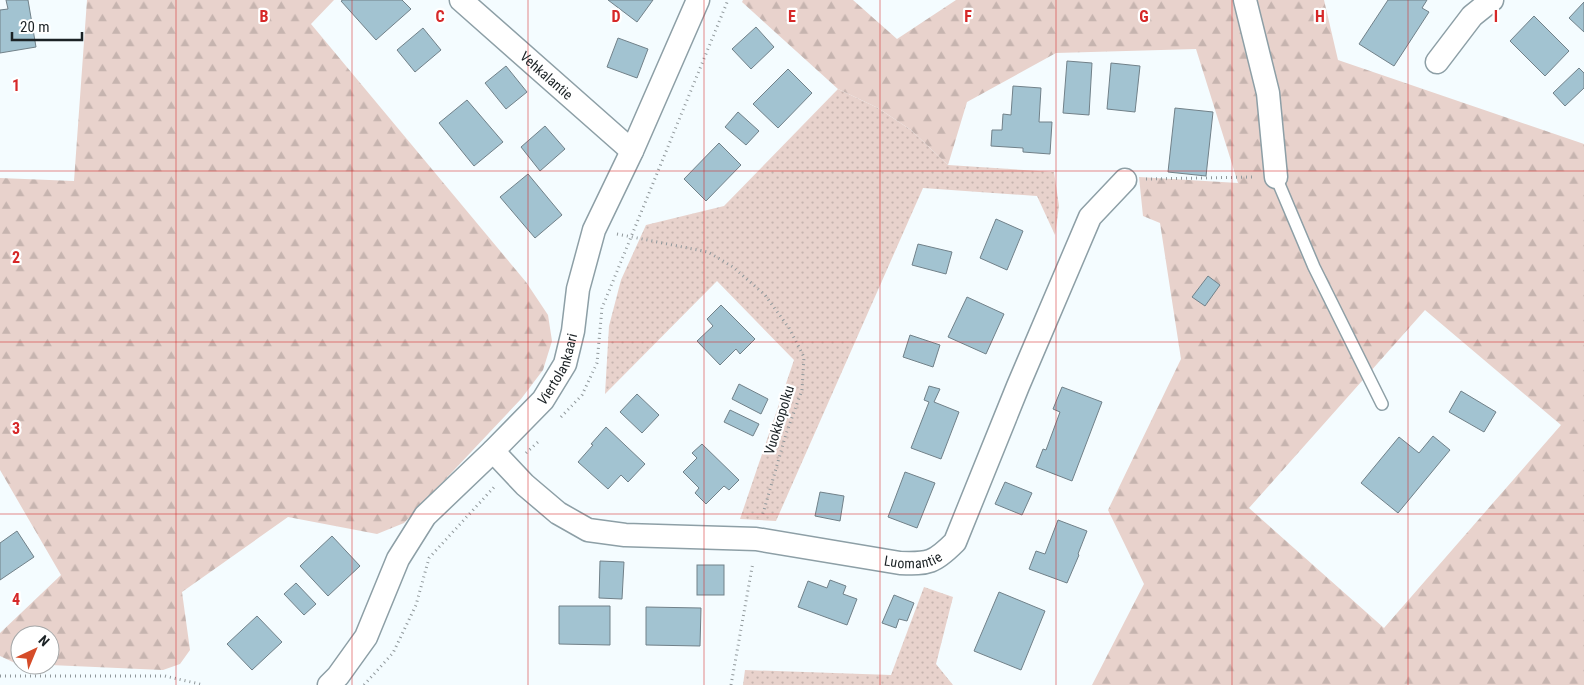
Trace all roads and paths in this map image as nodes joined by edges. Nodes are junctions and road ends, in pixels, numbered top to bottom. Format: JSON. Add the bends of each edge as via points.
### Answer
{"nodes":[{"id":1,"x":461,"y":0,"type":"edge"},
{"id":2,"x":698,"y":0,"type":"edge"},
{"id":3,"x":1245,"y":0,"type":"edge"},
{"id":4,"x":1492,"y":0,"type":"edge"},
{"id":5,"x":1437,"y":62,"type":"dead end"},
{"id":6,"x":632,"y":151,"type":"junction"},
{"id":7,"x":1276,"y":177,"type":"junction"},
{"id":8,"x":1125,"y":180,"type":"joint"},
{"id":9,"x":594,"y":230,"type":"junction"},
{"id":10,"x":1382,"y":404,"type":"dead end"},
{"id":11,"x":493,"y":451,"type":"junction"},
{"id":12,"x":756,"y":539,"type":"junction"},
{"id":13,"x":0,"y":676,"type":"edge"},
{"id":14,"x":204,"y":685,"type":"edge"},
{"id":15,"x":329,"y":685,"type":"edge"},
{"id":16,"x":731,"y":685,"type":"edge"}],
"edges":[{"from":1,"to":6,"type":"street","name":"Vehkalantie"},
{"from":2,"to":6,"type":"street","name":"Viertolankaari"},
{"from":3,"to":7,"type":"street","via":[[1268,93]]},
{"from":4,"to":5,"type":"street","via":[[1472,16]]},
{"from":6,"to":9,"type":"street","name":"Viertolankaari"},
{"from":7,"to":8,"type":"path"},
{"from":7,"to":10,"type":"lane","via":[[1314,267]]},
{"from":8,"to":12,"type":"street","name":"Luomantie","via":[[1090,217],[955,542],[940,556],[922,564]]},
{"from":9,"to":11,"type":"street","name":"Viertolankaari","via":[[578,289],[565,364],[543,400]]},
{"from":9,"to":12,"type":"path","name":"Vuokkopolku","via":[[708,252],[733,267],[764,295],[789,328],[804,357],[802,390]]},
{"from":11,"to":12,"type":"street","name":"Luomantie","via":[[524,485],[558,513],[588,530],[625,535]]},
{"from":11,"to":15,"type":"street","name":"Viertolankaari","via":[[425,516],[398,559],[366,637]]},
{"from":12,"to":16,"type":"path","name":"Vuokkopolku"},
{"from":13,"to":14,"type":"path","via":[[164,676]]}]}
